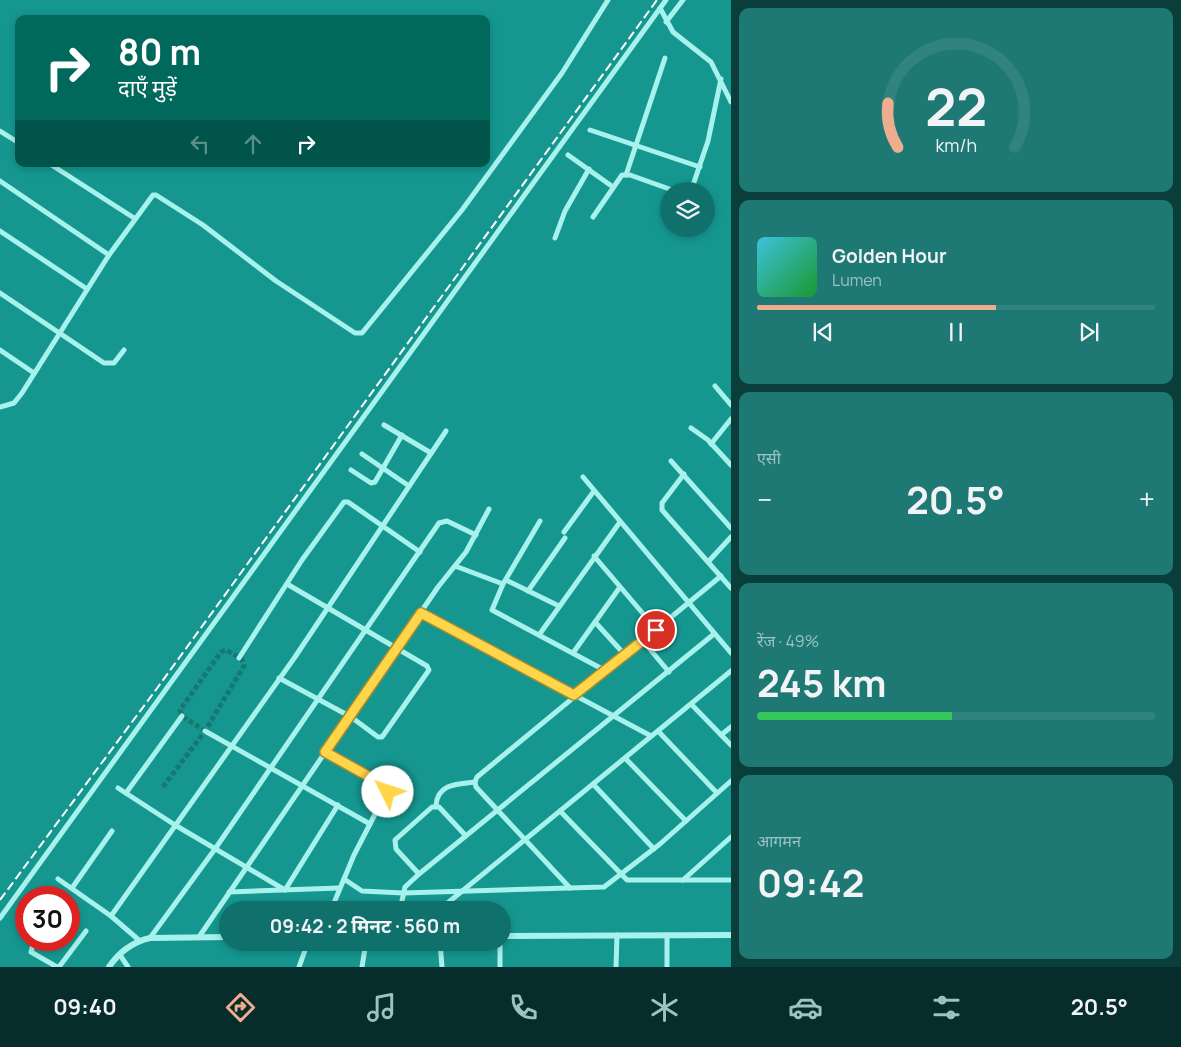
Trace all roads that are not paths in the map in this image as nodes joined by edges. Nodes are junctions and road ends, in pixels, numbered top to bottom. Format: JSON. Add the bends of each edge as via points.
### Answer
{"nodes":[{"id":1,"x":608,"y":0,"type":"edge"},
{"id":2,"x":666,"y":0,"type":"edge"},
{"id":3,"x":683,"y":0,"type":"edge"},
{"id":4,"x":660,"y":8,"type":"junction"},
{"id":5,"x":666,"y":22,"type":"junction"},
{"id":6,"x":665,"y":58,"type":"dead end"},
{"id":7,"x":721,"y":78,"type":"junction"},
{"id":8,"x":731,"y":102,"type":"edge"},
{"id":9,"x":590,"y":130,"type":"dead end"},
{"id":10,"x":0,"y":131,"type":"edge"},
{"id":11,"x":15,"y":140,"type":"edge"},
{"id":12,"x":636,"y":146,"type":"junction"},
{"id":13,"x":568,"y":155,"type":"dead end"},
{"id":14,"x":55,"y":167,"type":"edge"},
{"id":15,"x":700,"y":167,"type":"junction"},
{"id":16,"x":589,"y":169,"type":"junction"},
{"id":17,"x":626,"y":174,"type":"junction"},
{"id":18,"x":0,"y":181,"type":"edge"},
{"id":19,"x":694,"y":182,"type":"edge"},
{"id":20,"x":660,"y":186,"type":"edge"},
{"id":21,"x":613,"y":187,"type":"junction"},
{"id":22,"x":593,"y":217,"type":"dead end"},
{"id":23,"x":134,"y":218,"type":"junction"},
{"id":24,"x":0,"y":231,"type":"edge"},
{"id":25,"x":555,"y":238,"type":"dead end"},
{"id":26,"x":110,"y":255,"type":"junction"},
{"id":27,"x":87,"y":289,"type":"junction"},
{"id":28,"x":0,"y":293,"type":"edge"},
{"id":29,"x":60,"y":332,"type":"junction"},
{"id":30,"x":0,"y":350,"type":"edge"},
{"id":31,"x":124,"y":350,"type":"dead end"},
{"id":32,"x":34,"y":373,"type":"junction"},
{"id":33,"x":715,"y":386,"type":"dead end"},
{"id":34,"x":731,"y":405,"type":"edge"},
{"id":35,"x":0,"y":407,"type":"edge"},
{"id":36,"x":731,"y":419,"type":"edge"},
{"id":37,"x":384,"y":425,"type":"dead end"},
{"id":38,"x":691,"y":428,"type":"dead end"},
{"id":39,"x":446,"y":431,"type":"dead end"},
{"id":40,"x":402,"y":435,"type":"junction"},
{"id":41,"x":712,"y":444,"type":"junction"},
{"id":42,"x":431,"y":453,"type":"junction"},
{"id":43,"x":362,"y":454,"type":"dead end"},
{"id":44,"x":671,"y":461,"type":"dead end"},
{"id":45,"x":731,"y":465,"type":"edge"},
{"id":46,"x":383,"y":468,"type":"junction"},
{"id":47,"x":350,"y":470,"type":"dead end"},
{"id":48,"x":684,"y":474,"type":"junction"},
{"id":49,"x":583,"y":477,"type":"dead end"},
{"id":50,"x":409,"y":486,"type":"junction"},
{"id":51,"x":594,"y":491,"type":"junction"},
{"id":52,"x":488,"y":509,"type":"dead end"},
{"id":53,"x":540,"y":521,"type":"dead end"},
{"id":54,"x":620,"y":522,"type":"junction"},
{"id":55,"x":382,"y":526,"type":"junction"},
{"id":56,"x":731,"y":528,"type":"edge"},
{"id":57,"x":564,"y":532,"type":"dead end"},
{"id":58,"x":476,"y":535,"type":"junction"},
{"id":59,"x":731,"y":537,"type":"edge"},
{"id":60,"x":565,"y":538,"type":"dead end"},
{"id":61,"x":420,"y":552,"type":"junction"},
{"id":62,"x":594,"y":556,"type":"junction"},
{"id":63,"x":708,"y":562,"type":"junction"},
{"id":64,"x":455,"y":566,"type":"junction"},
{"id":65,"x":720,"y":576,"type":"junction"},
{"id":66,"x":504,"y":582,"type":"junction"},
{"id":67,"x":287,"y":584,"type":"junction"},
{"id":68,"x":620,"y":587,"type":"junction"},
{"id":69,"x":731,"y":588,"type":"edge"},
{"id":70,"x":528,"y":592,"type":"junction"},
{"id":71,"x":688,"y":602,"type":"junction"},
{"id":72,"x":559,"y":606,"type":"junction"},
{"id":73,"x":328,"y":608,"type":"junction"},
{"id":74,"x":421,"y":613,"type":"junction"},
{"id":75,"x":595,"y":622,"type":"junction"},
{"id":76,"x":656,"y":630,"type":"junction"},
{"id":77,"x":365,"y":631,"type":"junction"},
{"id":78,"x":714,"y":634,"type":"junction"},
{"id":79,"x":539,"y":635,"type":"junction"},
{"id":80,"x":643,"y":641,"type":"junction"},
{"id":81,"x":398,"y":649,"type":"junction"},
{"id":82,"x":573,"y":653,"type":"junction"},
{"id":83,"x":731,"y":653,"type":"edge"},
{"id":84,"x":625,"y":655,"type":"junction"},
{"id":85,"x":239,"y":658,"type":"dead end"},
{"id":86,"x":606,"y":671,"type":"junction"},
{"id":87,"x":669,"y":672,"type":"junction"},
{"id":88,"x":731,"y":672,"type":"edge"},
{"id":89,"x":279,"y":678,"type":"junction"},
{"id":90,"x":574,"y":695,"type":"junction"},
{"id":91,"x":318,"y":700,"type":"junction"},
{"id":92,"x":691,"y":704,"type":"junction"},
{"id":93,"x":182,"y":716,"type":"dead end"},
{"id":94,"x":351,"y":717,"type":"junction"},
{"id":95,"x":614,"y":717,"type":"junction"},
{"id":96,"x":731,"y":727,"type":"edge"},
{"id":97,"x":205,"y":730,"type":"tunnel mouth"},
{"id":98,"x":658,"y":731,"type":"junction"},
{"id":99,"x":721,"y":735,"type":"junction"},
{"id":100,"x":651,"y":736,"type":"junction"},
{"id":101,"x":731,"y":745,"type":"edge"},
{"id":102,"x":232,"y":746,"type":"junction"},
{"id":103,"x":325,"y":752,"type":"junction"},
{"id":104,"x":625,"y":758,"type":"junction"},
{"id":105,"x":270,"y":768,"type":"junction"},
{"id":106,"x":475,"y":782,"type":"junction"},
{"id":107,"x":731,"y":782,"type":"edge"},
{"id":108,"x":593,"y":784,"type":"junction"},
{"id":109,"x":302,"y":786,"type":"junction"},
{"id":110,"x":118,"y":788,"type":"dead end"},
{"id":111,"x":126,"y":793,"type":"junction"},
{"id":112,"x":717,"y":793,"type":"junction"},
{"id":113,"x":338,"y":806,"type":"junction"},
{"id":114,"x":436,"y":806,"type":"junction"},
{"id":115,"x":498,"y":810,"type":"junction"},
{"id":116,"x":560,"y":811,"type":"junction"},
{"id":117,"x":686,"y":821,"type":"junction"},
{"id":118,"x":370,"y":824,"type":"junction"},
{"id":119,"x":175,"y":825,"type":"junction"},
{"id":120,"x":112,"y":831,"type":"dead end"},
{"id":121,"x":466,"y":836,"type":"junction"},
{"id":122,"x":731,"y":837,"type":"edge"},
{"id":123,"x":525,"y":840,"type":"junction"},
{"id":124,"x":215,"y":849,"type":"junction"},
{"id":125,"x":654,"y":849,"type":"junction"},
{"id":126,"x":247,"y":868,"type":"junction"},
{"id":127,"x":419,"y":874,"type":"junction"},
{"id":128,"x":620,"y":875,"type":"junction"},
{"id":129,"x":58,"y":879,"type":"dead end"},
{"id":130,"x":344,"y":879,"type":"junction"},
{"id":131,"x":731,"y":880,"type":"edge"},
{"id":132,"x":683,"y":881,"type":"junction"},
{"id":133,"x":69,"y":886,"type":"edge"},
{"id":134,"x":73,"y":886,"type":"edge"},
{"id":135,"x":339,"y":888,"type":"junction"},
{"id":136,"x":570,"y":888,"type":"junction"},
{"id":137,"x":284,"y":890,"type":"junction"},
{"id":138,"x":229,"y":892,"type":"junction"},
{"id":139,"x":461,"y":892,"type":"junction"},
{"id":140,"x":403,"y":893,"type":"junction"},
{"id":141,"x":80,"y":894,"type":"edge"},
{"id":142,"x":334,"y":901,"type":"edge"},
{"id":143,"x":402,"y":901,"type":"edge"},
{"id":144,"x":450,"y":901,"type":"edge"},
{"id":145,"x":111,"y":916,"type":"junction"},
{"id":146,"x":0,"y":918,"type":"edge"},
{"id":147,"x":86,"y":931,"type":"dead end"},
{"id":148,"x":617,"y":935,"type":"junction"},
{"id":149,"x":667,"y":935,"type":"junction"},
{"id":150,"x":731,"y":935,"type":"edge"},
{"id":151,"x":511,"y":936,"type":"edge"},
{"id":152,"x":199,"y":937,"type":"junction"},
{"id":153,"x":219,"y":937,"type":"edge"},
{"id":154,"x":150,"y":938,"type":"junction"},
{"id":155,"x":140,"y":941,"type":"junction"},
{"id":156,"x":31,"y":951,"type":"edge"},
{"id":157,"x":305,"y":951,"type":"edge"},
{"id":158,"x":365,"y":951,"type":"edge"},
{"id":159,"x":441,"y":951,"type":"edge"},
{"id":160,"x":500,"y":951,"type":"edge"},
{"id":161,"x":120,"y":955,"type":"junction"},
{"id":162,"x":58,"y":967,"type":"edge"},
{"id":163,"x":109,"y":967,"type":"edge"},
{"id":164,"x":128,"y":967,"type":"edge"},
{"id":165,"x":299,"y":967,"type":"edge"},
{"id":166,"x":362,"y":967,"type":"edge"},
{"id":167,"x":442,"y":967,"type":"edge"},
{"id":168,"x":500,"y":967,"type":"edge"},
{"id":169,"x":616,"y":967,"type":"edge"},
{"id":170,"x":667,"y":967,"type":"edge"}],
"edges":[{"from":1,"to":23,"type":"street","via":[[562,73],[462,210],[362,333],[355,333],[270,277],[203,225],[156,195],[150,197]]},
{"from":2,"to":4,"type":"street"},
{"from":3,"to":5,"type":"street"},
{"from":4,"to":5,"type":"street"},
{"from":4,"to":146,"type":"street"},
{"from":5,"to":7,"type":"street","via":[[684,42],[711,62]]},
{"from":6,"to":12,"type":"street"},
{"from":7,"to":8,"type":"street"},
{"from":7,"to":15,"type":"street"},
{"from":9,"to":12,"type":"street"},
{"from":10,"to":11,"type":"street"},
{"from":12,"to":15,"type":"street"},
{"from":12,"to":17,"type":"street"},
{"from":13,"to":16,"type":"street"},
{"from":14,"to":23,"type":"street"},
{"from":15,"to":19,"type":"street"},
{"from":16,"to":21,"type":"street"},
{"from":16,"to":25,"type":"street","via":[[565,211]]},
{"from":17,"to":20,"type":"street"},
{"from":17,"to":21,"type":"street"},
{"from":18,"to":26,"type":"street"},
{"from":21,"to":22,"type":"street"},
{"from":23,"to":26,"type":"street"},
{"from":24,"to":27,"type":"street"},
{"from":26,"to":27,"type":"street"},
{"from":27,"to":29,"type":"street"},
{"from":28,"to":29,"type":"street"},
{"from":29,"to":31,"type":"street","via":[[107,364],[114,363]]},
{"from":29,"to":32,"type":"street"},
{"from":30,"to":32,"type":"street"},
{"from":32,"to":35,"type":"street","via":[[14,403]]},
{"from":33,"to":34,"type":"street"},
{"from":36,"to":41,"type":"street"},
{"from":37,"to":40,"type":"street"},
{"from":38,"to":41,"type":"street"},
{"from":39,"to":42,"type":"street"},
{"from":40,"to":42,"type":"street"},
{"from":40,"to":46,"type":"street"},
{"from":41,"to":45,"type":"street"},
{"from":42,"to":50,"type":"street"},
{"from":43,"to":46,"type":"street"},
{"from":44,"to":48,"type":"street"},
{"from":46,"to":47,"type":"street","via":[[373,483]]},
{"from":46,"to":50,"type":"street"},
{"from":48,"to":56,"type":"street"},
{"from":48,"to":63,"type":"street","via":[[661,508]]},
{"from":49,"to":51,"type":"street"},
{"from":50,"to":55,"type":"street"},
{"from":51,"to":54,"type":"street"},
{"from":51,"to":57,"type":"street"},
{"from":52,"to":58,"type":"street"},
{"from":53,"to":66,"type":"street"},
{"from":54,"to":62,"type":"street"},
{"from":54,"to":71,"type":"street"},
{"from":55,"to":61,"type":"street"},
{"from":55,"to":67,"type":"street","via":[[344,502]]},
{"from":55,"to":73,"type":"street"},
{"from":58,"to":61,"type":"street","via":[[443,521],[438,523]]},
{"from":58,"to":64,"type":"street"},
{"from":59,"to":63,"type":"street"},
{"from":60,"to":70,"type":"street"},
{"from":61,"to":77,"type":"street"},
{"from":62,"to":68,"type":"street"},
{"from":62,"to":72,"type":"street"},
{"from":63,"to":65,"type":"street"},
{"from":64,"to":66,"type":"street"},
{"from":64,"to":74,"type":"street"},
{"from":65,"to":69,"type":"street"},
{"from":65,"to":71,"type":"street"},
{"from":66,"to":70,"type":"street"},
{"from":66,"to":79,"type":"street","via":[[492,606],[493,612]]},
{"from":67,"to":73,"type":"street"},
{"from":67,"to":85,"type":"street"},
{"from":68,"to":75,"type":"street"},
{"from":68,"to":76,"type":"street"},
{"from":70,"to":72,"type":"street"},
{"from":71,"to":76,"type":"street"},
{"from":71,"to":78,"type":"street"},
{"from":72,"to":79,"type":"street"},
{"from":73,"to":77,"type":"street"},
{"from":73,"to":89,"type":"street"},
{"from":74,"to":81,"type":"street"},
{"from":74,"to":90,"type":"street"},
{"from":75,"to":82,"type":"street"},
{"from":75,"to":84,"type":"street"},
{"from":76,"to":80,"type":"street"},
{"from":77,"to":81,"type":"street"},
{"from":77,"to":91,"type":"street"},
{"from":78,"to":83,"type":"street"},
{"from":78,"to":87,"type":"street"},
{"from":79,"to":82,"type":"street"},
{"from":80,"to":84,"type":"street"},
{"from":80,"to":87,"type":"street"},
{"from":81,"to":94,"type":"street"},
{"from":81,"to":94,"type":"street","via":[[427,666],[428,673],[382,737]]},
{"from":82,"to":86,"type":"street"},
{"from":84,"to":86,"type":"street"},
{"from":86,"to":90,"type":"street"},
{"from":87,"to":95,"type":"street"},
{"from":88,"to":92,"type":"street"},
{"from":89,"to":91,"type":"street"},
{"from":89,"to":102,"type":"street"},
{"from":90,"to":95,"type":"street"},
{"from":90,"to":106,"type":"street"},
{"from":91,"to":94,"type":"street"},
{"from":91,"to":105,"type":"street"},
{"from":92,"to":98,"type":"street"},
{"from":92,"to":99,"type":"street"},
{"from":93,"to":111,"type":"street"},
{"from":94,"to":103,"type":"street"},
{"from":95,"to":100,"type":"street"},
{"from":95,"to":115,"type":"street"},
{"from":96,"to":99,"type":"street"},
{"from":97,"to":102,"type":"street"},
{"from":98,"to":100,"type":"street"},
{"from":98,"to":112,"type":"street"},
{"from":99,"to":101,"type":"street"},
{"from":100,"to":104,"type":"street"},
{"from":102,"to":105,"type":"street"},
{"from":102,"to":119,"type":"street"},
{"from":103,"to":109,"type":"street"},
{"from":103,"to":118,"type":"street","via":[[388,789]]},
{"from":104,"to":108,"type":"street"},
{"from":104,"to":117,"type":"street"},
{"from":105,"to":109,"type":"street"},
{"from":105,"to":124,"type":"street"},
{"from":106,"to":114,"type":"street","via":[[446,787],[436,798]]},
{"from":106,"to":115,"type":"street"},
{"from":107,"to":112,"type":"street"},
{"from":108,"to":116,"type":"street"},
{"from":108,"to":125,"type":"street"},
{"from":109,"to":113,"type":"street"},
{"from":109,"to":126,"type":"street"},
{"from":110,"to":111,"type":"street"},
{"from":111,"to":119,"type":"street"},
{"from":112,"to":117,"type":"street"},
{"from":113,"to":118,"type":"street"},
{"from":113,"to":137,"type":"street"},
{"from":114,"to":121,"type":"street"},
{"from":114,"to":127,"type":"street","via":[[395,840],[396,849]]},
{"from":115,"to":121,"type":"street"},
{"from":115,"to":123,"type":"street"},
{"from":116,"to":123,"type":"street"},
{"from":116,"to":128,"type":"street"},
{"from":117,"to":125,"type":"street"},
{"from":118,"to":130,"type":"street"},
{"from":119,"to":124,"type":"street"},
{"from":119,"to":145,"type":"street"},
{"from":120,"to":134,"type":"street"},
{"from":121,"to":127,"type":"street"},
{"from":122,"to":132,"type":"street"},
{"from":123,"to":136,"type":"street"},
{"from":123,"to":139,"type":"street"},
{"from":124,"to":126,"type":"street"},
{"from":124,"to":154,"type":"street"},
{"from":125,"to":128,"type":"street"},
{"from":126,"to":137,"type":"street"},
{"from":126,"to":138,"type":"street"},
{"from":127,"to":140,"type":"street"},
{"from":128,"to":132,"type":"street","via":[[630,881]]},
{"from":128,"to":136,"type":"street","via":[[604,886]]},
{"from":129,"to":133,"type":"street"},
{"from":130,"to":135,"type":"street"},
{"from":130,"to":140,"type":"street","via":[[362,891]]},
{"from":131,"to":132,"type":"street"},
{"from":135,"to":137,"type":"street"},
{"from":135,"to":142,"type":"street"},
{"from":136,"to":139,"type":"street"},
{"from":137,"to":138,"type":"street"},
{"from":138,"to":152,"type":"street"},
{"from":139,"to":140,"type":"street"},
{"from":139,"to":144,"type":"street"},
{"from":140,"to":143,"type":"street"},
{"from":141,"to":145,"type":"street"},
{"from":145,"to":155,"type":"street"},
{"from":147,"to":162,"type":"street"},
{"from":148,"to":149,"type":"street"},
{"from":148,"to":151,"type":"street"},
{"from":148,"to":169,"type":"street"},
{"from":149,"to":150,"type":"street"},
{"from":149,"to":170,"type":"street"},
{"from":152,"to":153,"type":"street"},
{"from":152,"to":154,"type":"street"},
{"from":154,"to":155,"type":"street"},
{"from":155,"to":161,"type":"street"},
{"from":156,"to":162,"type":"street"},
{"from":157,"to":165,"type":"street"},
{"from":158,"to":166,"type":"street"},
{"from":159,"to":167,"type":"street"},
{"from":160,"to":168,"type":"street"},
{"from":161,"to":163,"type":"street"},
{"from":161,"to":164,"type":"street"}]}
